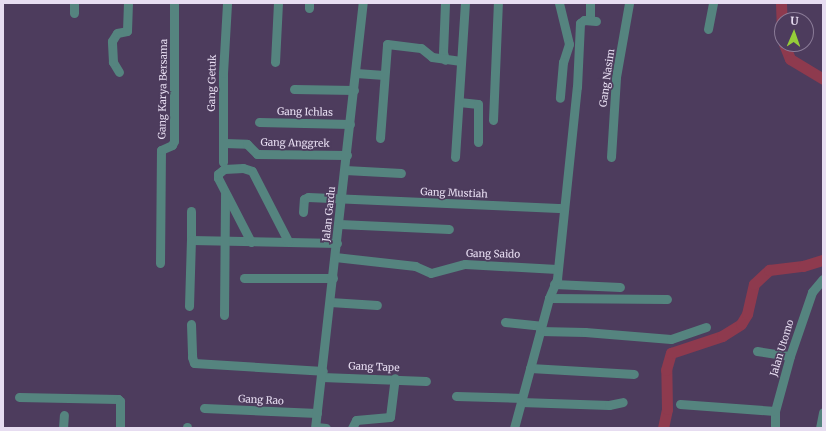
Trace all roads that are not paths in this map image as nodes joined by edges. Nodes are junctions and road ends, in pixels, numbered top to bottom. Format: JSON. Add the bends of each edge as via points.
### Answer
{"nodes":[{"id":1,"x":74,"y":3,"type":"edge"},
{"id":2,"x":128,"y":3,"type":"edge"},
{"id":3,"x":174,"y":3,"type":"edge"},
{"id":4,"x":227,"y":3,"type":"edge"},
{"id":5,"x":278,"y":3,"type":"edge"},
{"id":6,"x":363,"y":3,"type":"edge"},
{"id":7,"x":445,"y":3,"type":"edge"},
{"id":8,"x":465,"y":3,"type":"edge"},
{"id":9,"x":498,"y":3,"type":"edge"},
{"id":10,"x":560,"y":3,"type":"edge"},
{"id":11,"x":590,"y":3,"type":"edge"},
{"id":12,"x":629,"y":3,"type":"edge"},
{"id":13,"x":713,"y":3,"type":"edge"},
{"id":14,"x":74,"y":13,"type":"dead end"},
{"id":15,"x":708,"y":29,"type":"dead end"},
{"id":16,"x":445,"y":60,"type":"junction"},
{"id":17,"x":275,"y":62,"type":"dead end"},
{"id":18,"x":462,"y":62,"type":"junction"},
{"id":19,"x":120,"y":72,"type":"dead end"},
{"id":20,"x":356,"y":73,"type":"junction"},
{"id":21,"x":384,"y":75,"type":"junction"},
{"id":22,"x":294,"y":88,"type":"dead end"},
{"id":23,"x":354,"y":90,"type":"junction"},
{"id":24,"x":560,"y":98,"type":"dead end"},
{"id":25,"x":459,"y":102,"type":"junction"},
{"id":26,"x":493,"y":120,"type":"dead end"},
{"id":27,"x":259,"y":122,"type":"dead end"},
{"id":28,"x":350,"y":124,"type":"junction"},
{"id":29,"x":380,"y":138,"type":"dead end"},
{"id":30,"x":478,"y":142,"type":"dead end"},
{"id":31,"x":224,"y":143,"type":"junction"},
{"id":32,"x":347,"y":155,"type":"junction"},
{"id":33,"x":455,"y":157,"type":"dead end"},
{"id":34,"x":611,"y":157,"type":"dead end"},
{"id":35,"x":223,"y":162,"type":"dead end"},
{"id":36,"x":345,"y":170,"type":"junction"},
{"id":37,"x":401,"y":173,"type":"dead end"},
{"id":38,"x":225,"y":193,"type":"junction"},
{"id":39,"x":342,"y":198,"type":"junction"},
{"id":40,"x":564,"y":208,"type":"junction"},
{"id":41,"x":191,"y":211,"type":"dead end"},
{"id":42,"x":303,"y":212,"type":"dead end"},
{"id":43,"x":339,"y":224,"type":"junction"},
{"id":44,"x":448,"y":229,"type":"dead end"},
{"id":45,"x":191,"y":240,"type":"junction"},
{"id":46,"x":223,"y":241,"type":"junction"},
{"id":47,"x":288,"y":241,"type":"junction"},
{"id":48,"x":251,"y":242,"type":"junction"},
{"id":49,"x":337,"y":243,"type":"junction"},
{"id":50,"x":335,"y":257,"type":"junction"},
{"id":51,"x":160,"y":263,"type":"dead end"},
{"id":52,"x":557,"y":269,"type":"junction"},
{"id":53,"x":244,"y":278,"type":"dead end"},
{"id":54,"x":333,"y":278,"type":"junction"},
{"id":55,"x":823,"y":279,"type":"edge"},
{"id":56,"x":554,"y":284,"type":"junction"},
{"id":57,"x":620,"y":287,"type":"dead end"},
{"id":58,"x":549,"y":298,"type":"junction"},
{"id":59,"x":667,"y":299,"type":"dead end"},
{"id":60,"x":330,"y":302,"type":"junction"},
{"id":61,"x":377,"y":305,"type":"dead end"},
{"id":62,"x":189,"y":306,"type":"dead end"},
{"id":63,"x":224,"y":315,"type":"dead end"},
{"id":64,"x":505,"y":322,"type":"dead end"},
{"id":65,"x":191,"y":324,"type":"dead end"},
{"id":66,"x":706,"y":327,"type":"dead end"},
{"id":67,"x":541,"y":328,"type":"junction"},
{"id":68,"x":757,"y":351,"type":"dead end"},
{"id":69,"x":790,"y":356,"type":"junction"},
{"id":70,"x":530,"y":368,"type":"junction"},
{"id":71,"x":322,"y":374,"type":"junction"},
{"id":72,"x":634,"y":374,"type":"dead end"},
{"id":73,"x":395,"y":378,"type":"junction"},
{"id":74,"x":426,"y":381,"type":"dead end"},
{"id":75,"x":456,"y":396,"type":"dead end"},
{"id":76,"x":19,"y":397,"type":"dead end"},
{"id":77,"x":521,"y":400,"type":"junction"},
{"id":78,"x":623,"y":402,"type":"dead end"},
{"id":79,"x":680,"y":404,"type":"dead end"},
{"id":80,"x":204,"y":408,"type":"dead end"},
{"id":81,"x":775,"y":411,"type":"junction"},
{"id":82,"x":823,"y":412,"type":"edge"},
{"id":83,"x":317,"y":413,"type":"junction"},
{"id":84,"x":64,"y":415,"type":"dead end"},
{"id":85,"x":63,"y":428,"type":"edge"},
{"id":86,"x":120,"y":428,"type":"edge"},
{"id":87,"x":316,"y":428,"type":"edge"},
{"id":88,"x":326,"y":428,"type":"edge"},
{"id":89,"x":352,"y":428,"type":"edge"},
{"id":90,"x":514,"y":428,"type":"edge"},
{"id":91,"x":775,"y":428,"type":"edge"},
{"id":92,"x":820,"y":428,"type":"edge"}],
"edges":[{"from":1,"to":14,"type":"street"},
{"from":2,"to":19,"type":"street","via":[[127,31],[117,33],[112,41],[112,62]]},
{"from":3,"to":51,"type":"street","name":"Gang Karya Bersama","via":[[174,141],[172,145],[161,150]]},
{"from":4,"to":31,"type":"street","name":"Gang Getuk","via":[[223,73]]},
{"from":5,"to":17,"type":"street"},
{"from":6,"to":20,"type":"street","name":"Jalan Gardu"},
{"from":7,"to":16,"type":"street"},
{"from":8,"to":18,"type":"street"},
{"from":9,"to":26,"type":"street"},
{"from":10,"to":24,"type":"street","via":[[569,44],[563,62]]},
{"from":11,"to":40,"type":"street","via":[[593,21],[580,24],[577,87]]},
{"from":12,"to":34,"type":"street","name":"Gang Nasim","via":[[616,77]]},
{"from":13,"to":15,"type":"street"},
{"from":16,"to":18,"type":"street"},
{"from":16,"to":21,"type":"street","via":[[428,55],[421,48],[388,43],[384,56]]},
{"from":18,"to":25,"type":"street"},
{"from":20,"to":21,"type":"street"},
{"from":20,"to":23,"type":"street","name":"Jalan Gardu"},
{"from":21,"to":29,"type":"street"},
{"from":22,"to":23,"type":"street"},
{"from":23,"to":28,"type":"street","name":"Jalan Gardu"},
{"from":25,"to":30,"type":"street","via":[[478,104]]},
{"from":25,"to":33,"type":"street"},
{"from":27,"to":28,"type":"street","name":"Gang Ichlas"},
{"from":28,"to":32,"type":"street","name":"Jalan Gardu"},
{"from":31,"to":32,"type":"street","name":"Gang Anggrek","via":[[247,144],[257,154]]},
{"from":31,"to":35,"type":"street","name":"Gang Getuk"},
{"from":32,"to":36,"type":"street","name":"Jalan Gardu"},
{"from":36,"to":37,"type":"street"},
{"from":36,"to":39,"type":"street","name":"Jalan Gardu"},
{"from":38,"to":46,"type":"street"},
{"from":38,"to":47,"type":"street","via":[[218,177],[220,172],[231,168],[252,171]]},
{"from":38,"to":48,"type":"street"},
{"from":39,"to":40,"type":"street","name":"Gang Mustiah"},
{"from":39,"to":42,"type":"street","name":"Gang Mustiah","via":[[305,197]]},
{"from":39,"to":43,"type":"street","name":"Jalan Gardu"},
{"from":40,"to":52,"type":"street"},
{"from":41,"to":45,"type":"street"},
{"from":43,"to":44,"type":"street"},
{"from":43,"to":49,"type":"street","name":"Jalan Gardu"},
{"from":45,"to":46,"type":"street"},
{"from":45,"to":62,"type":"street"},
{"from":46,"to":48,"type":"street"},
{"from":46,"to":63,"type":"street"},
{"from":47,"to":48,"type":"street"},
{"from":47,"to":49,"type":"street"},
{"from":49,"to":50,"type":"street","name":"Jalan Gardu"},
{"from":50,"to":52,"type":"street","name":"Gang Saido","via":[[415,266],[431,273],[465,264]]},
{"from":50,"to":54,"type":"street","name":"Jalan Gardu"},
{"from":52,"to":56,"type":"street"},
{"from":53,"to":54,"type":"street"},
{"from":54,"to":60,"type":"street","name":"Jalan Gardu"},
{"from":55,"to":69,"type":"street","name":"Jalan Utomo","via":[[812,292]]},
{"from":56,"to":57,"type":"street"},
{"from":56,"to":58,"type":"street"},
{"from":58,"to":59,"type":"street"},
{"from":58,"to":67,"type":"street"},
{"from":60,"to":61,"type":"street"},
{"from":60,"to":71,"type":"street","name":"Jalan Gardu"},
{"from":64,"to":67,"type":"street"},
{"from":65,"to":71,"type":"street","name":"Gang Tape","via":[[194,364]]},
{"from":66,"to":67,"type":"street","via":[[667,339]]},
{"from":67,"to":70,"type":"street"},
{"from":68,"to":69,"type":"street"},
{"from":69,"to":81,"type":"street","name":"Jalan Utomo"},
{"from":70,"to":72,"type":"street"},
{"from":70,"to":77,"type":"street"},
{"from":71,"to":73,"type":"street","name":"Gang Tape"},
{"from":71,"to":83,"type":"street","name":"Jalan Gardu"},
{"from":73,"to":74,"type":"street","name":"Gang Tape"},
{"from":73,"to":89,"type":"street","via":[[390,417],[356,420]]},
{"from":75,"to":77,"type":"street"},
{"from":76,"to":86,"type":"street","via":[[118,399]]},
{"from":77,"to":78,"type":"street","via":[[609,405]]},
{"from":77,"to":90,"type":"street"},
{"from":79,"to":81,"type":"street"},
{"from":80,"to":83,"type":"street","name":"Gang Rao"},
{"from":81,"to":91,"type":"street","name":"Jalan Utomo"},
{"from":82,"to":92,"type":"street"},
{"from":83,"to":87,"type":"street","name":"Jalan Gardu"},
{"from":84,"to":85,"type":"street"},
{"from":87,"to":88,"type":"street"}]}
